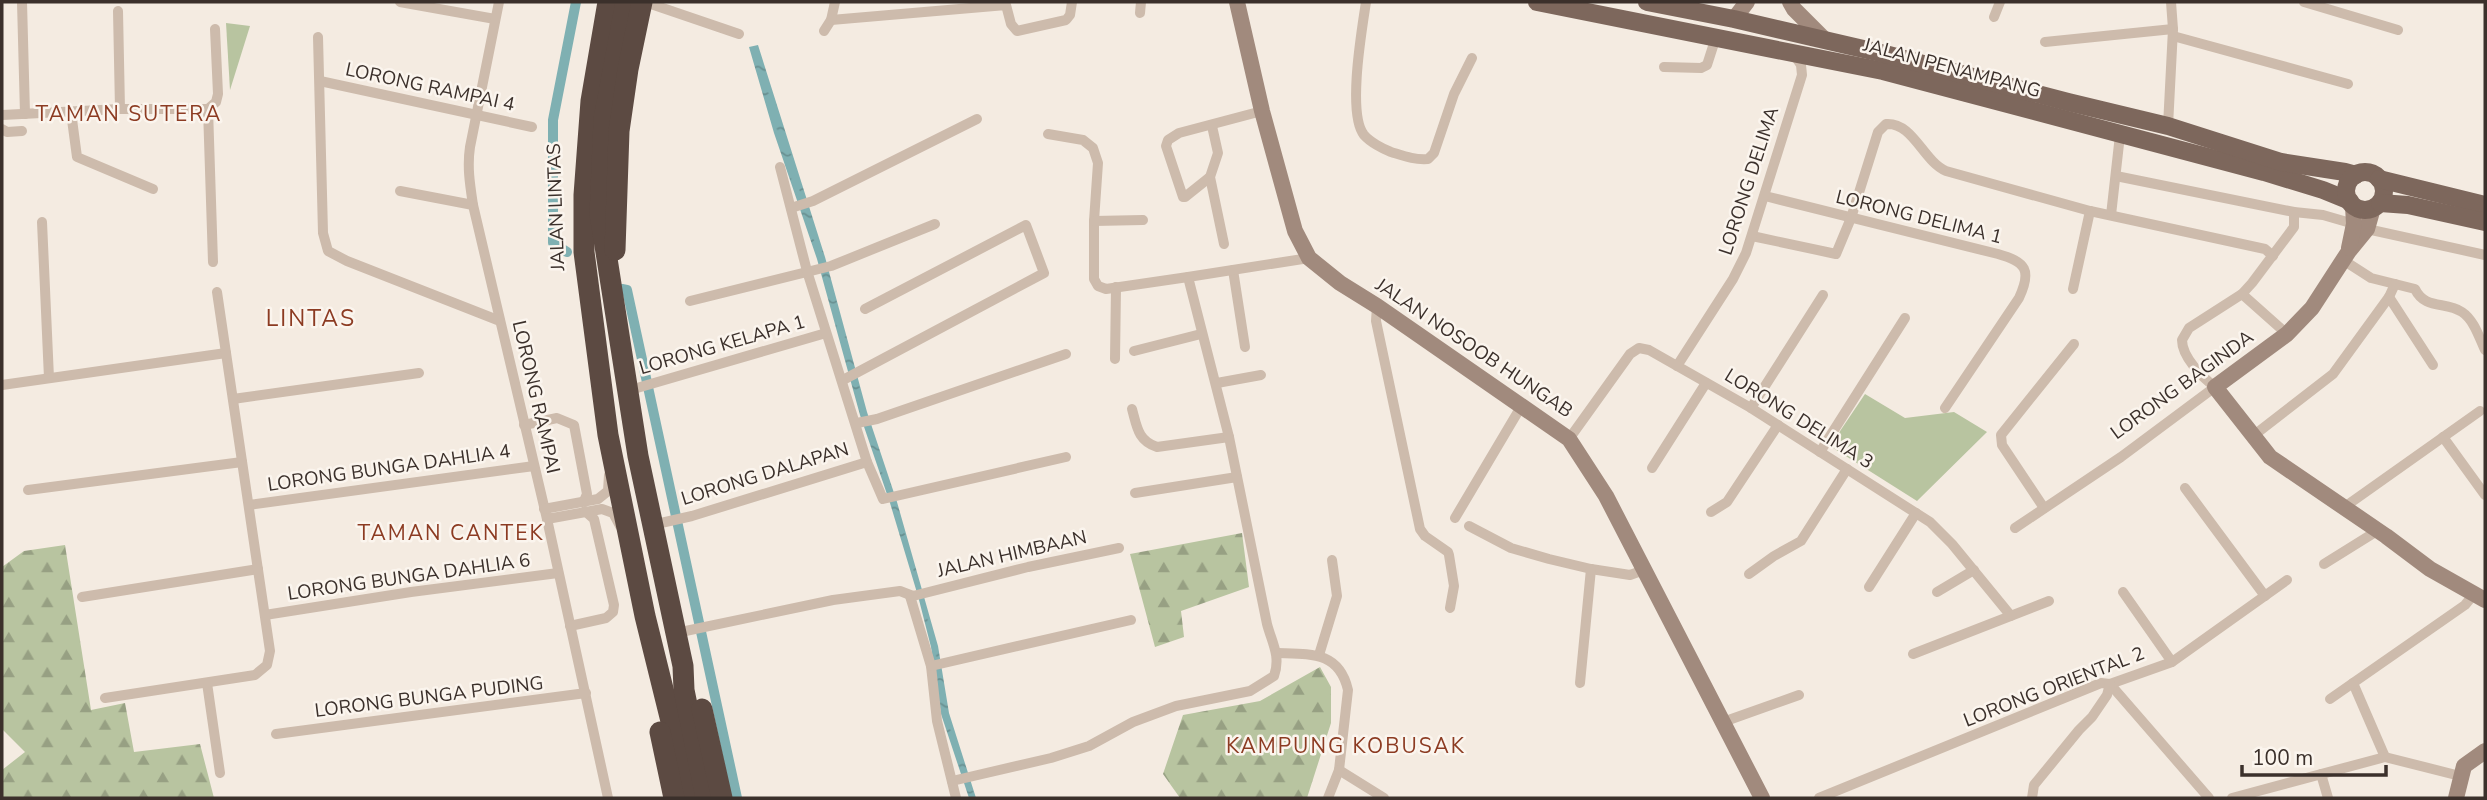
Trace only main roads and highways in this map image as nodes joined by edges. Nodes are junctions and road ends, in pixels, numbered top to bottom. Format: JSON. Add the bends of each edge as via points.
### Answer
{"nodes":[{"id":1,"x":597,"y":2,"type":"edge"},
{"id":2,"x":608,"y":2,"type":"edge"},
{"id":3,"x":626,"y":2,"type":"edge"},
{"id":4,"x":643,"y":2,"type":"edge"},
{"id":5,"x":1237,"y":2,"type":"edge"},
{"id":6,"x":1537,"y":2,"type":"edge"},
{"id":7,"x":1647,"y":2,"type":"edge"},
{"id":8,"x":1748,"y":2,"type":"edge"},
{"id":9,"x":1790,"y":2,"type":"edge"},
{"id":10,"x":1734,"y":19,"type":"junction"},
{"id":11,"x":1740,"y":42,"type":"junction"},
{"id":12,"x":1826,"y":49,"type":"junction"},
{"id":13,"x":2045,"y":96,"type":"junction"},
{"id":14,"x":2050,"y":115,"type":"junction"},
{"id":15,"x":2356,"y":175,"type":"junction"},
{"id":16,"x":2379,"y":179,"type":"junction"},
{"id":17,"x":2485,"y":205,"type":"edge"},
{"id":18,"x":2377,"y":206,"type":"junction"},
{"id":19,"x":2356,"y":215,"type":"junction"},
{"id":20,"x":2485,"y":222,"type":"edge"},
{"id":21,"x":582,"y":260,"type":"junction"},
{"id":22,"x":613,"y":299,"type":"junction"},
{"id":23,"x":2480,"y":597,"type":"edge"},
{"id":24,"x":683,"y":666,"type":"junction"},
{"id":25,"x":659,"y":669,"type":"junction"},
{"id":26,"x":2485,"y":751,"type":"edge"},
{"id":27,"x":674,"y":798,"type":"edge"},
{"id":28,"x":690,"y":798,"type":"edge"},
{"id":29,"x":706,"y":798,"type":"edge"},
{"id":30,"x":722,"y":798,"type":"edge"},
{"id":31,"x":1762,"y":798,"type":"edge"},
{"id":32,"x":2456,"y":798,"type":"edge"}],
"edges":[{"from":1,"to":21,"type":"highway","name":"JALAN LINTAS","via":[[584,61],[574,159]]},
{"from":2,"to":21,"type":"highway","name":"JALAN LINTAS","via":[[591,101]]},
{"from":3,"to":22,"type":"highway","via":[[604,119],[600,175],[600,214]]},
{"from":4,"to":22,"type":"highway","via":[[620,131]]},
{"from":5,"to":31,"type":"main road","name":"JALAN NOSOOB HUNGAB","via":[[1295,232],[1309,258],[1569,439],[1595,475]]},
{"from":6,"to":11,"type":"main road","name":"JALAN PENAMPANG"},
{"from":7,"to":10,"type":"main road","name":"JALAN PENAMPANG"},
{"from":8,"to":10,"type":"main road"},
{"from":9,"to":12,"type":"main road"},
{"from":10,"to":11,"type":"main road"},
{"from":10,"to":12,"type":"main road","name":"JALAN PENAMPANG"},
{"from":11,"to":12,"type":"main road","name":"JALAN PENAMPANG","via":[[1792,51]]},
{"from":12,"to":13,"type":"main road","name":"JALAN PENAMPANG"},
{"from":12,"to":14,"type":"main road","name":"JALAN PENAMPANG"},
{"from":13,"to":14,"type":"main road"},
{"from":13,"to":15,"type":"main road","name":"JALAN PENAMPANG","via":[[2168,126],[2281,162]]},
{"from":14,"to":19,"type":"main road","name":"JALAN PENAMPANG","via":[[2323,190]]},
{"from":15,"to":16,"type":"main road","via":[[2372,174]]},
{"from":15,"to":19,"type":"main road","via":[[2347,187]]},
{"from":16,"to":17,"type":"main road"},
{"from":16,"to":18,"type":"main road","via":[[2384,195]]},
{"from":18,"to":19,"type":"main road"},
{"from":18,"to":20,"type":"main road","via":[[2409,205]]},
{"from":19,"to":23,"type":"main road","name":"LORONG BAGINDA","via":[[2346,256],[2312,308],[2287,334],[2215,387],[2270,457],[2430,569]]},
{"from":21,"to":25,"type":"highway","name":"JALAN LINTAS","via":[[589,343]]},
{"from":22,"to":24,"type":"highway","via":[[684,632]]},
{"from":24,"to":29,"type":"highway"},
{"from":24,"to":30,"type":"highway","via":[[701,706]]},
{"from":25,"to":27,"type":"highway","name":"JALAN LINTAS","via":[[657,714]]},
{"from":25,"to":28,"type":"highway","name":"JALAN LINTAS"},
{"from":26,"to":32,"type":"main road","via":[[2464,766]]}]}
